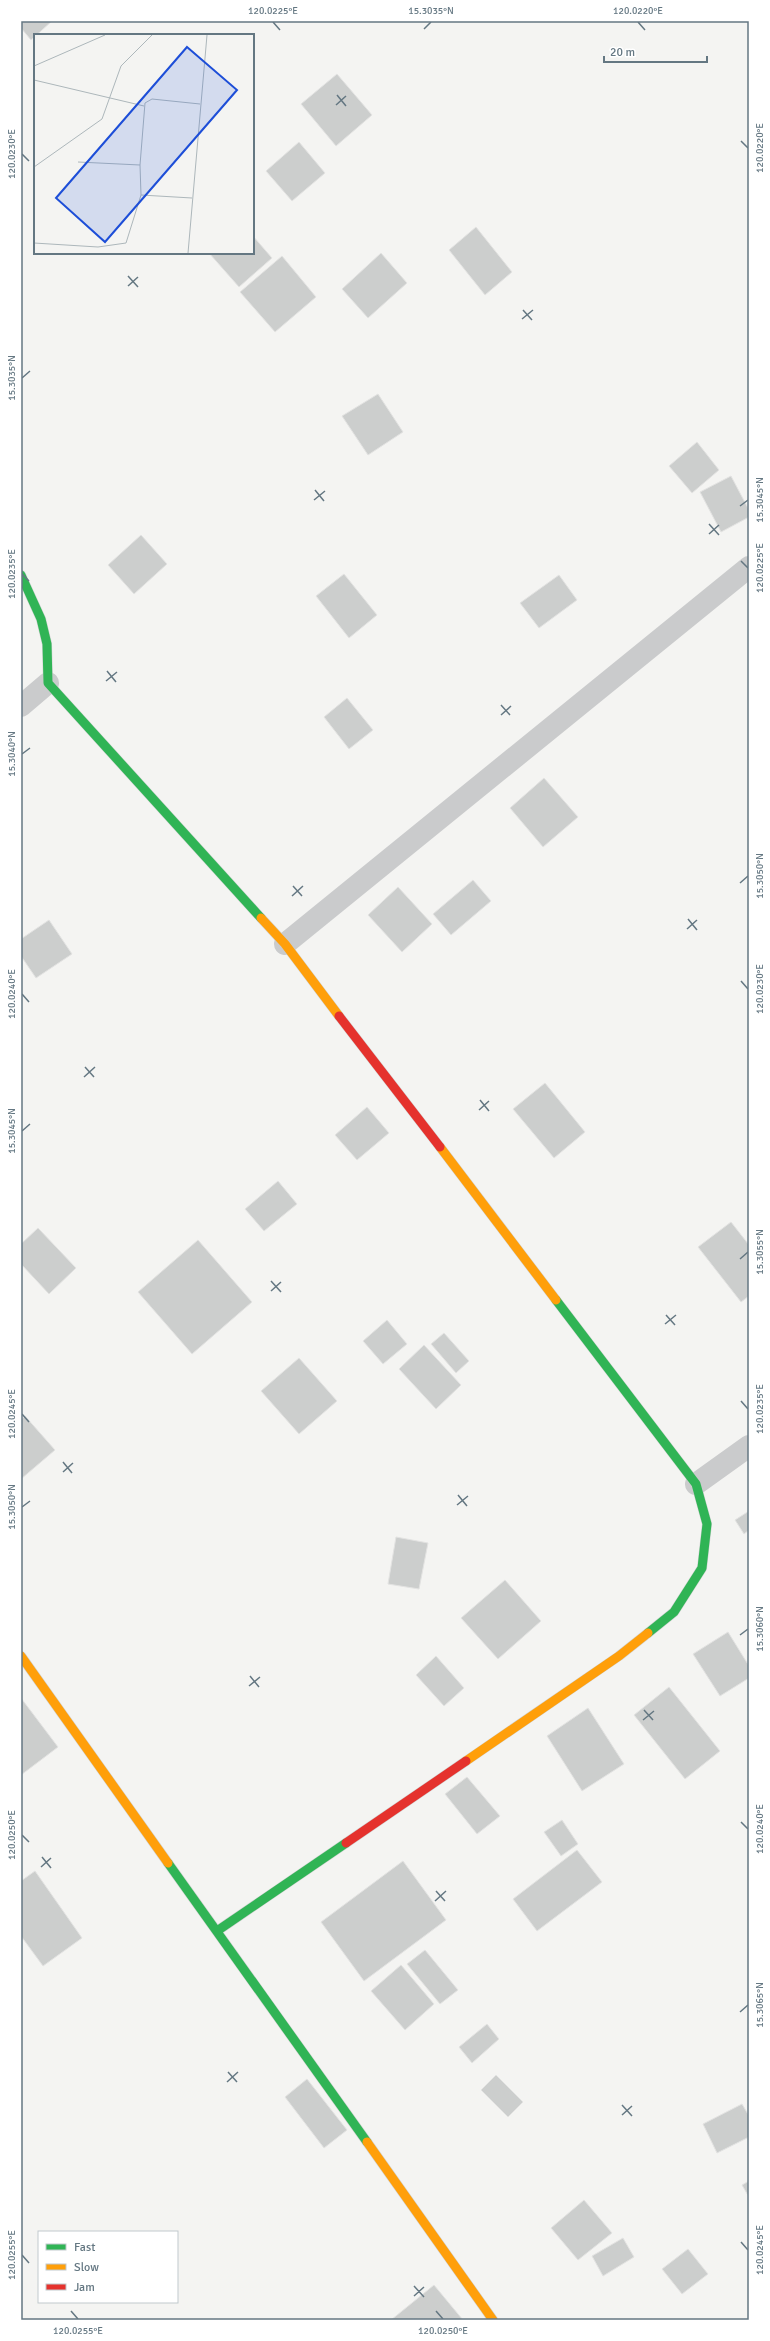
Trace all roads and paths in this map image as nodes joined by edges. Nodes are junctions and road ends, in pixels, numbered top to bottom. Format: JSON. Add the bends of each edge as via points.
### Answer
{"nodes":[{"id":1,"x":749,"y":567,"type":"edge"},
{"id":2,"x":21,"y":575,"type":"edge"},
{"id":3,"x":48,"y":683,"type":"junction"},
{"id":4,"x":21,"y":706,"type":"edge"},
{"id":5,"x":284,"y":944,"type":"junction"},
{"id":6,"x":749,"y":1446,"type":"edge"},
{"id":7,"x":696,"y":1484,"type":"junction"},
{"id":8,"x":21,"y":1656,"type":"edge"},
{"id":9,"x":217,"y":1931,"type":"junction"},
{"id":10,"x":493,"y":2320,"type":"edge"}],
"edges":[{"from":1,"to":5,"type":"street"},
{"from":2,"to":3,"type":"street","via":[[41,619],[47,644]]},
{"from":3,"to":4,"type":"street"},
{"from":3,"to":5,"type":"street"},
{"from":5,"to":7,"type":"street"},
{"from":6,"to":7,"type":"street"},
{"from":7,"to":9,"type":"street","via":[[707,1524],[702,1568],[674,1612],[619,1656]]},
{"from":8,"to":9,"type":"street"},
{"from":9,"to":10,"type":"street"}]}
